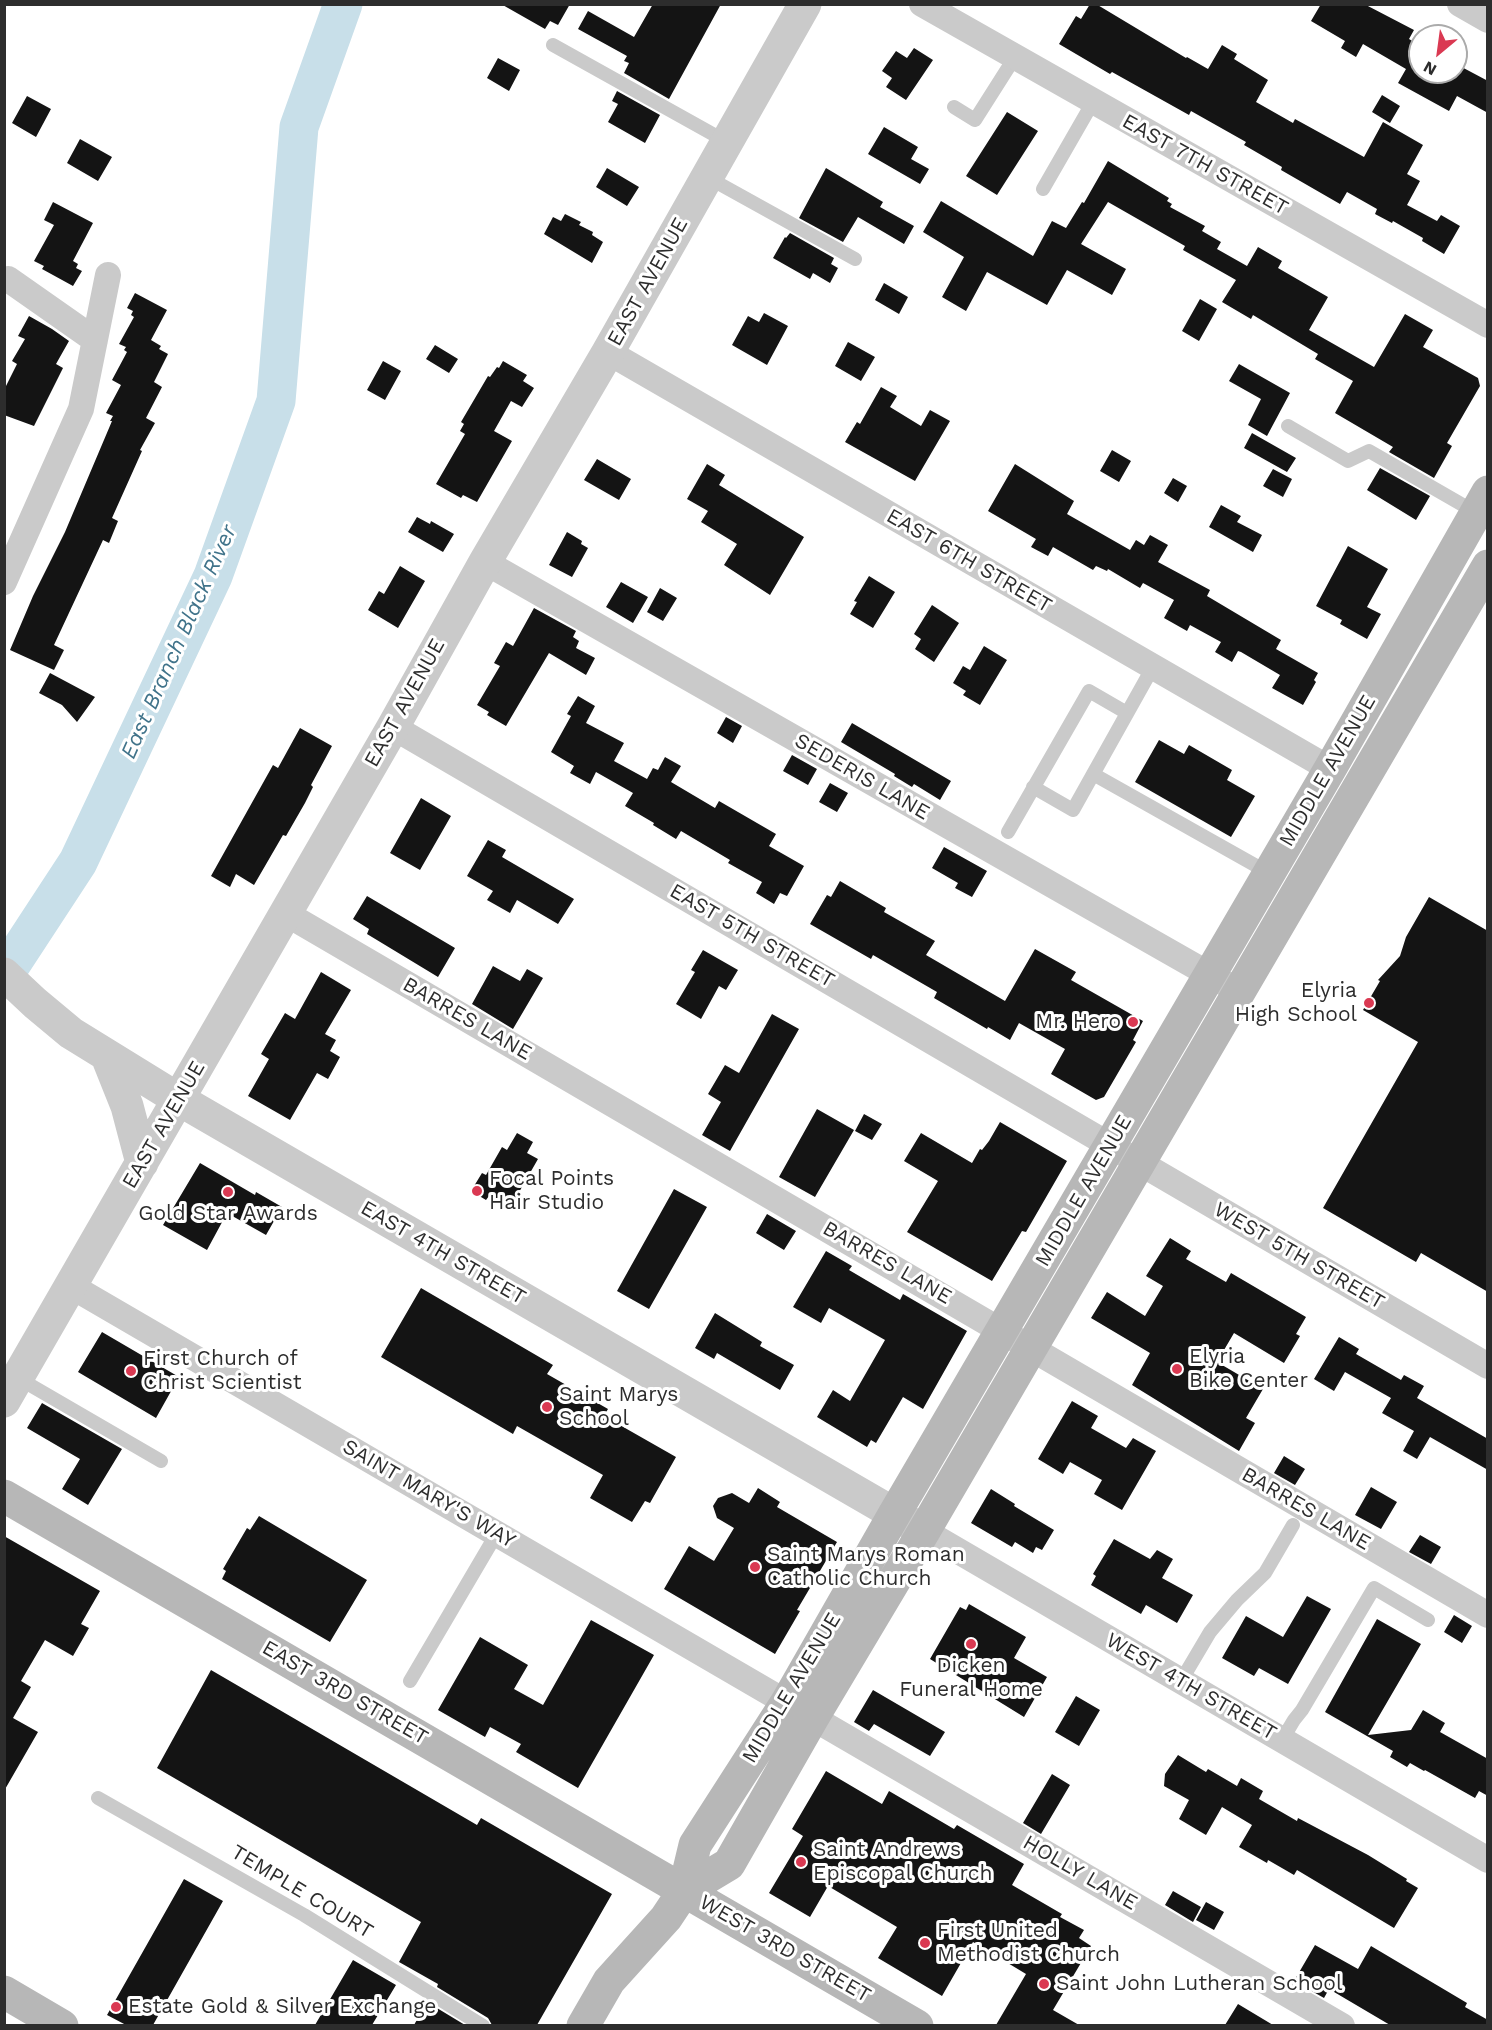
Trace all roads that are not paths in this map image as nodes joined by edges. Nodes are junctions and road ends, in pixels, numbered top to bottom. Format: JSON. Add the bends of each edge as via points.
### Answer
{"nodes":[{"id":1,"x":805,"y":4,"type":"edge"},
{"id":2,"x":922,"y":4,"type":"edge"},
{"id":3,"x":1460,"y":4,"type":"edge"},
{"id":4,"x":1488,"y":20,"type":"edge"},
{"id":5,"x":553,"y":45,"type":"dead end"},
{"id":6,"x":1015,"y":57,"type":"junction"},
{"id":7,"x":1094,"y":102,"type":"junction"},
{"id":8,"x":954,"y":107,"type":"dead end"},
{"id":9,"x":727,"y":142,"type":"junction"},
{"id":10,"x":707,"y":177,"type":"junction"},
{"id":11,"x":1043,"y":189,"type":"dead end"},
{"id":12,"x":855,"y":259,"type":"dead end"},
{"id":13,"x":108,"y":275,"type":"dead end"},
{"id":14,"x":8,"y":279,"type":"dead end"},
{"id":15,"x":1488,"y":324,"type":"edge"},
{"id":16,"x":95,"y":340,"type":"junction"},
{"id":17,"x":608,"y":352,"type":"junction"},
{"id":18,"x":1288,"y":426,"type":"dead end"},
{"id":19,"x":1481,"y":502,"type":"edge"},
{"id":20,"x":485,"y":562,"type":"junction"},
{"id":21,"x":1488,"y":566,"type":"edge"},
{"id":22,"x":4,"y":582,"type":"edge"},
{"id":23,"x":1153,"y":667,"type":"junction"},
{"id":24,"x":1127,"y":713,"type":"junction"},
{"id":25,"x":393,"y":727,"type":"junction"},
{"id":26,"x":1330,"y":769,"type":"junction"},
{"id":27,"x":1094,"y":774,"type":"junction"},
{"id":28,"x":1033,"y":788,"type":"junction"},
{"id":29,"x":1008,"y":832,"type":"dead end"},
{"id":30,"x":1269,"y":873,"type":"junction"},
{"id":31,"x":285,"y":913,"type":"junction"},
{"id":32,"x":4,"y":974,"type":"edge"},
{"id":33,"x":1209,"y":975,"type":"junction"},
{"id":34,"x":1239,"y":992,"type":"junction"},
{"id":35,"x":103,"y":1053,"type":"junction"},
{"id":36,"x":178,"y":1099,"type":"junction"},
{"id":37,"x":1111,"y":1146,"type":"junction"},
{"id":38,"x":142,"y":1163,"type":"junction"},
{"id":39,"x":1139,"y":1163,"type":"junction"},
{"id":40,"x":71,"y":1286,"type":"junction"},
{"id":41,"x":1002,"y":1331,"type":"junction"},
{"id":42,"x":1031,"y":1348,"type":"junction"},
{"id":43,"x":1488,"y":1366,"type":"edge"},
{"id":44,"x":11,"y":1390,"type":"edge"},
{"id":45,"x":161,"y":1461,"type":"dead end"},
{"id":46,"x":4,"y":1496,"type":"edge"},
{"id":47,"x":895,"y":1514,"type":"junction"},
{"id":48,"x":1293,"y":1525,"type":"dead end"},
{"id":49,"x":924,"y":1531,"type":"junction"},
{"id":50,"x":497,"y":1533,"type":"junction"},
{"id":51,"x":1488,"y":1615,"type":"edge"},
{"id":52,"x":1428,"y":1620,"type":"dead end"},
{"id":53,"x":410,"y":1681,"type":"dead end"},
{"id":54,"x":1181,"y":1681,"type":"junction"},
{"id":55,"x":800,"y":1710,"type":"junction"},
{"id":56,"x":1282,"y":1740,"type":"junction"},
{"id":57,"x":98,"y":1798,"type":"dead end"},
{"id":58,"x":1488,"y":1860,"type":"edge"},
{"id":59,"x":684,"y":1891,"type":"junction"},
{"id":60,"x":4,"y":1992,"type":"edge"},
{"id":61,"x":882,"y":2017,"type":"edge"},
{"id":62,"x":60,"y":2025,"type":"edge"},
{"id":63,"x":483,"y":2025,"type":"edge"},
{"id":64,"x":583,"y":2025,"type":"edge"},
{"id":65,"x":917,"y":2025,"type":"edge"},
{"id":66,"x":1342,"y":2025,"type":"edge"}],
"edges":[{"from":1,"to":9,"type":"street","name":"EAST AVENUE"},
{"from":2,"to":6,"type":"street","name":"EAST 7TH STREET"},
{"from":3,"to":4,"type":"street"},
{"from":5,"to":9,"type":"lane"},
{"from":6,"to":7,"type":"street","name":"EAST 7TH STREET"},
{"from":6,"to":8,"type":"lane","via":[[975,120]]},
{"from":7,"to":11,"type":"lane"},
{"from":7,"to":15,"type":"street","name":"EAST 7TH STREET"},
{"from":9,"to":10,"type":"street","name":"EAST AVENUE"},
{"from":10,"to":12,"type":"lane"},
{"from":10,"to":17,"type":"street","name":"EAST AVENUE"},
{"from":13,"to":16,"type":"street"},
{"from":14,"to":16,"type":"street"},
{"from":16,"to":22,"type":"street","via":[[81,409]]},
{"from":17,"to":20,"type":"street","name":"EAST AVENUE"},
{"from":17,"to":23,"type":"street","name":"EAST 6TH STREET"},
{"from":18,"to":19,"type":"lane","via":[[1348,461],[1369,451]]},
{"from":19,"to":26,"type":"main road","name":"MIDDLE AVENUE"},
{"from":20,"to":25,"type":"street","name":"EAST AVENUE"},
{"from":20,"to":33,"type":"street","name":"SEDERIS LANE"},
{"from":21,"to":34,"type":"main road","name":"MIDDLE AVENUE"},
{"from":23,"to":24,"type":"lane"},
{"from":23,"to":26,"type":"street","name":"EAST 6TH STREET"},
{"from":24,"to":27,"type":"lane"},
{"from":24,"to":28,"type":"lane","via":[[1089,691]]},
{"from":25,"to":31,"type":"street","name":"EAST AVENUE"},
{"from":25,"to":37,"type":"street","name":"EAST 5TH STREET"},
{"from":26,"to":30,"type":"main road","name":"MIDDLE AVENUE"},
{"from":27,"to":28,"type":"lane","via":[[1073,810]]},
{"from":27,"to":30,"type":"lane"},
{"from":28,"to":29,"type":"lane"},
{"from":30,"to":33,"type":"main road","name":"MIDDLE AVENUE"},
{"from":31,"to":36,"type":"street","name":"EAST AVENUE"},
{"from":31,"to":41,"type":"street","name":"BARRES LANE"},
{"from":32,"to":35,"type":"street","name":"EAST 4TH STREET","via":[[55,1020]]},
{"from":33,"to":34,"type":"street","name":"SEDERIS LANE"},
{"from":33,"to":37,"type":"main road","name":"MIDDLE AVENUE"},
{"from":34,"to":39,"type":"main road","name":"MIDDLE AVENUE"},
{"from":35,"to":36,"type":"street","name":"EAST 4TH STREET"},
{"from":35,"to":38,"type":"street","via":[[128,1106]]},
{"from":36,"to":38,"type":"street","name":"EAST AVENUE"},
{"from":36,"to":47,"type":"street","name":"EAST 4TH STREET"},
{"from":37,"to":39,"type":"street","name":"WEST 5TH STREET"},
{"from":37,"to":41,"type":"main road","name":"MIDDLE AVENUE"},
{"from":38,"to":40,"type":"street","name":"EAST AVENUE"},
{"from":39,"to":42,"type":"main road","name":"MIDDLE AVENUE"},
{"from":39,"to":43,"type":"street","name":"WEST 5TH STREET"},
{"from":40,"to":44,"type":"street","name":"EAST AVENUE"},
{"from":40,"to":50,"type":"street","name":"SAINT MARY'S WAY"},
{"from":41,"to":42,"type":"street","name":"BARRES LANE"},
{"from":41,"to":47,"type":"main road","name":"MIDDLE AVENUE"},
{"from":42,"to":49,"type":"main road","name":"MIDDLE AVENUE"},
{"from":42,"to":51,"type":"street","name":"BARRES LANE"},
{"from":44,"to":45,"type":"lane"},
{"from":46,"to":59,"type":"main road","name":"EAST 3RD STREET"},
{"from":47,"to":49,"type":"street","name":"WEST 4TH STREET"},
{"from":47,"to":55,"type":"main road","name":"MIDDLE AVENUE"},
{"from":48,"to":54,"type":"lane","via":[[1265,1573],[1210,1632]]},
{"from":49,"to":54,"type":"street","name":"WEST 4TH STREET"},
{"from":49,"to":55,"type":"main road","name":"MIDDLE AVENUE"},
{"from":50,"to":53,"type":"lane"},
{"from":50,"to":55,"type":"street","name":"SAINT MARY'S WAY"},
{"from":52,"to":56,"type":"lane","via":[[1374,1588]]},
{"from":54,"to":56,"type":"street","name":"WEST 4TH STREET"},
{"from":55,"to":59,"type":"main road","name":"MIDDLE AVENUE","via":[[729,1864]]},
{"from":55,"to":66,"type":"street","name":"HOLLY LANE"},
{"from":56,"to":58,"type":"street","name":"WEST 4TH STREET"},
{"from":57,"to":63,"type":"lane","name":"TEMPLE COURT","via":[[304,1915]]},
{"from":59,"to":61,"type":"main road","name":"WEST 3RD STREET"},
{"from":59,"to":64,"type":"main road","name":"MIDDLE AVENUE","via":[[666,1918],[609,1981]]},
{"from":60,"to":62,"type":"main road"},
{"from":61,"to":65,"type":"main road","name":"WEST 3RD STREET"}]}
